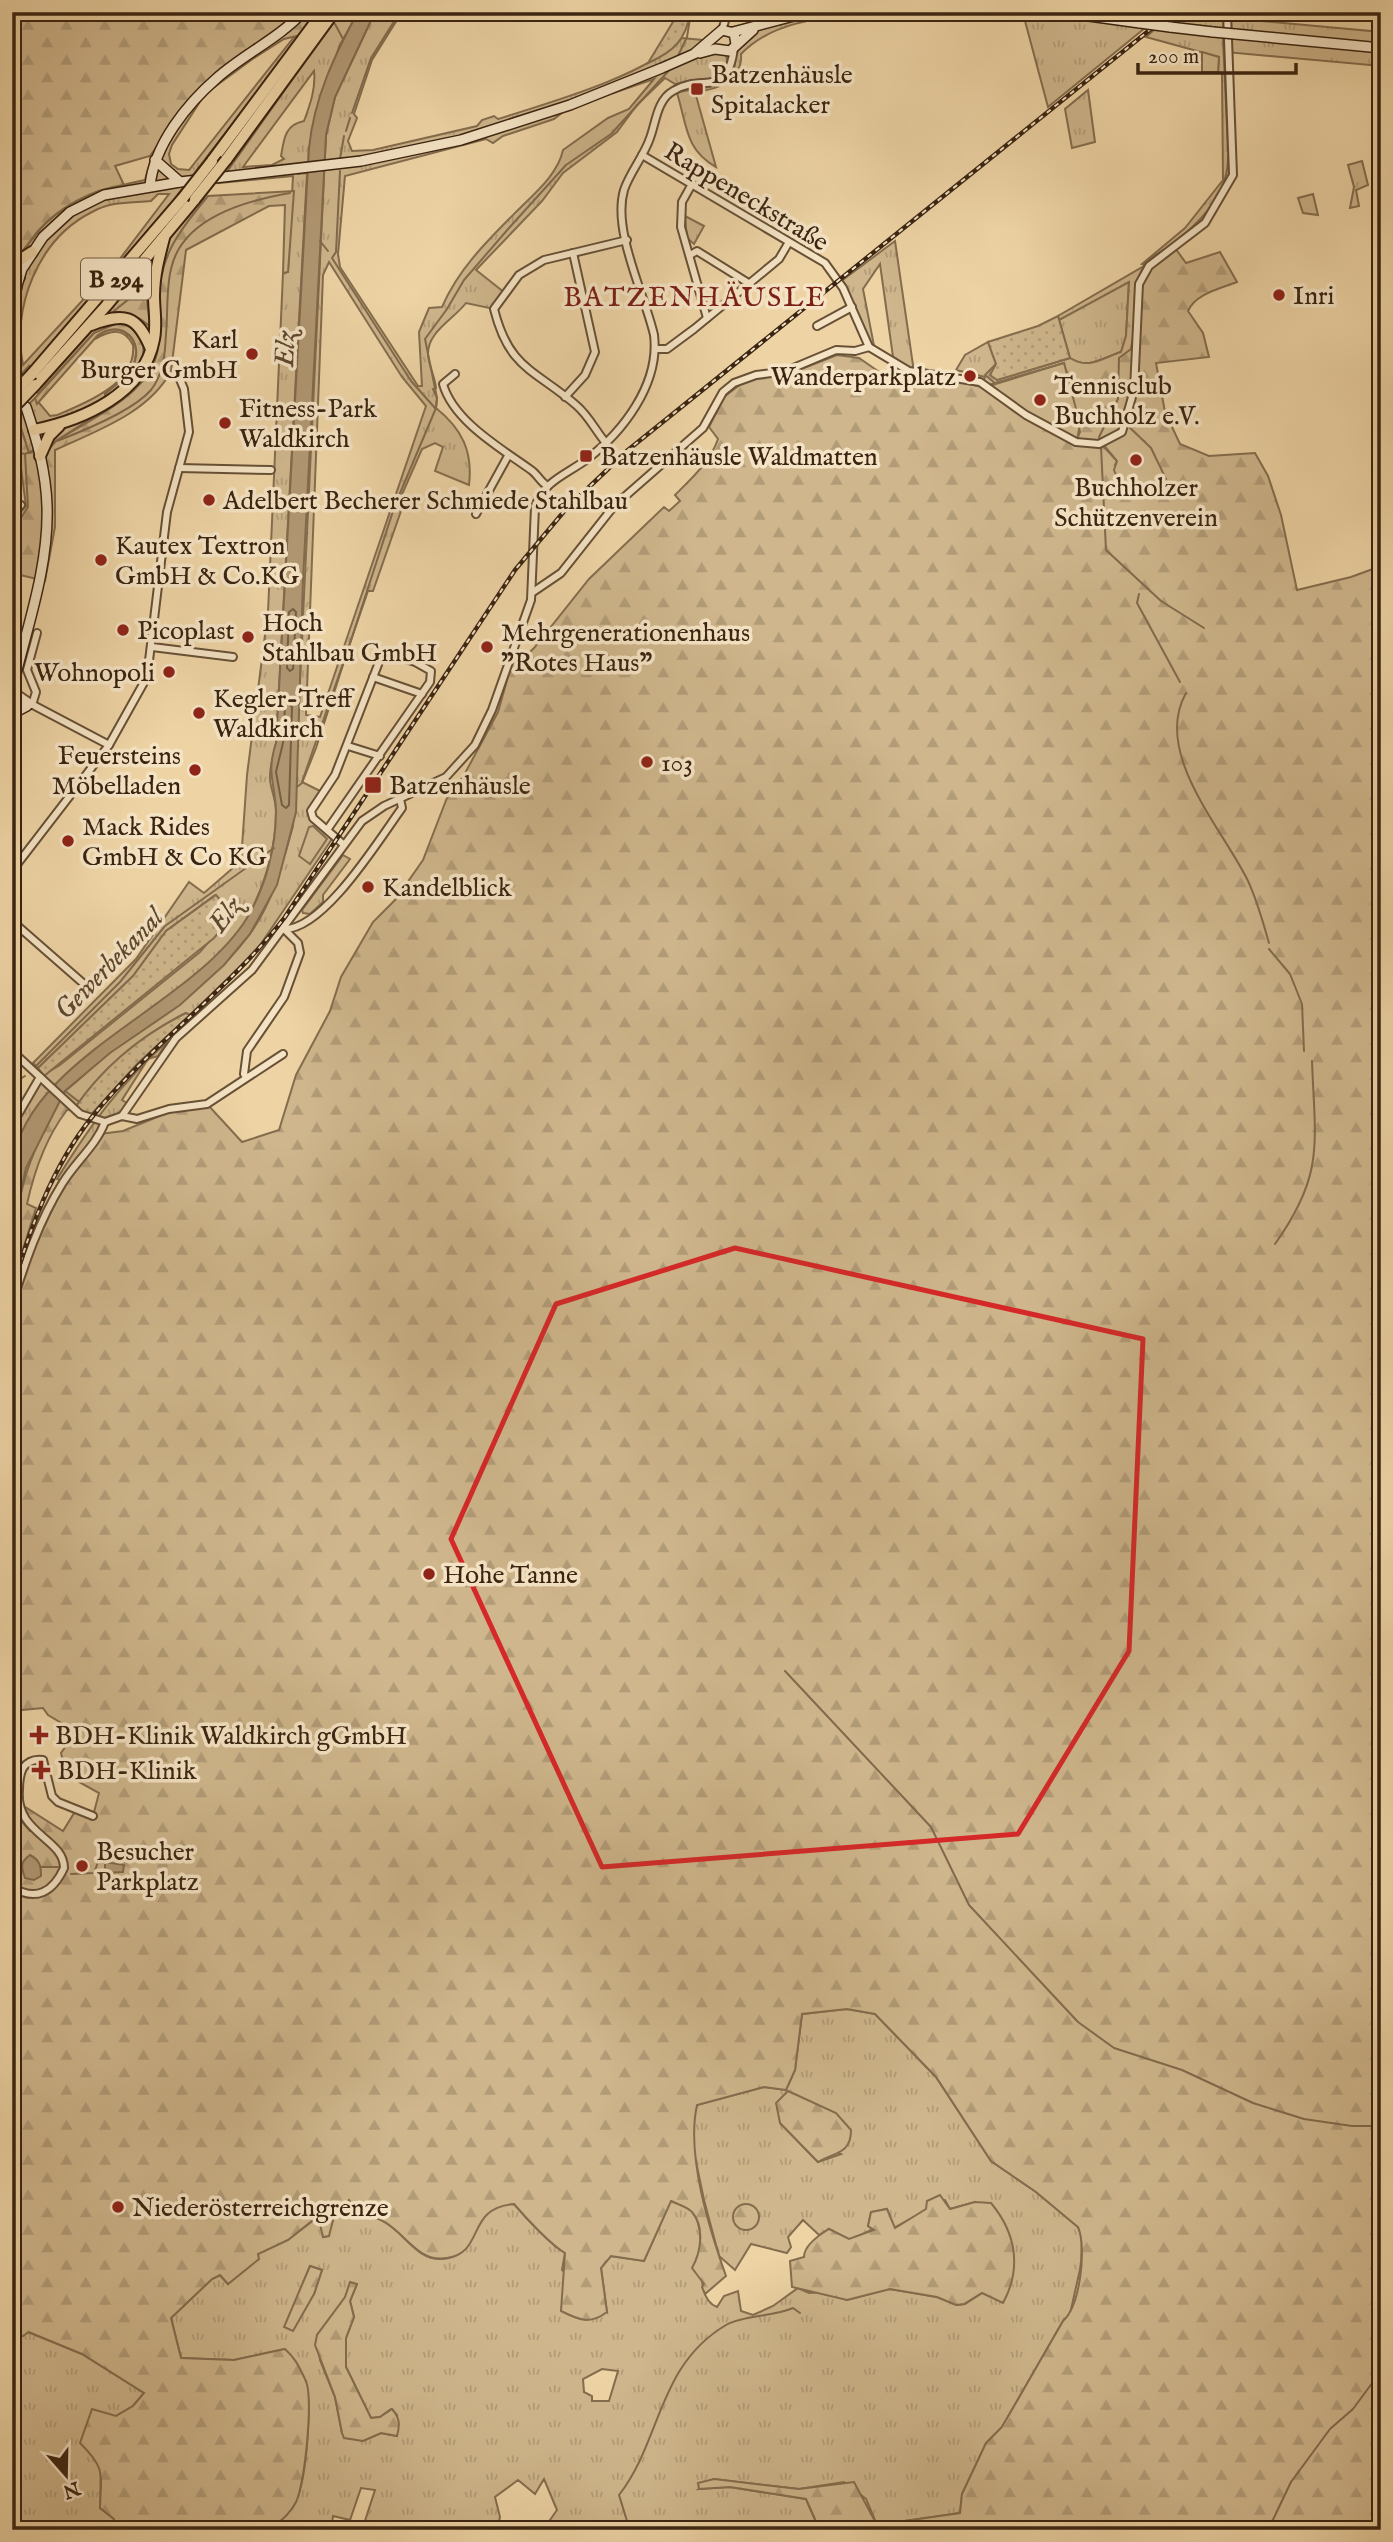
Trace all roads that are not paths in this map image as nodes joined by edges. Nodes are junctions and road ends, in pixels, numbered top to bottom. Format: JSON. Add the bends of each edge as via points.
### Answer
{"nodes":[{"id":1,"x":303,"y":12,"type":"edge"},
{"id":2,"x":323,"y":12,"type":"edge"},
{"id":3,"x":334,"y":12,"type":"edge"},
{"id":4,"x":809,"y":12,"type":"edge"},
{"id":5,"x":1059,"y":12,"type":"edge"},
{"id":6,"x":1227,"y":12,"type":"edge"},
{"id":7,"x":727,"y":15,"type":"edge"},
{"id":8,"x":754,"y":29,"type":"junction"},
{"id":9,"x":728,"y":31,"type":"junction"},
{"id":10,"x":714,"y":40,"type":"junction"},
{"id":11,"x":1381,"y":48,"type":"edge"},
{"id":12,"x":729,"y":51,"type":"junction"},
{"id":13,"x":694,"y":54,"type":"junction"},
{"id":14,"x":642,"y":155,"type":"junction"},
{"id":15,"x":155,"y":162,"type":"junction"},
{"id":16,"x":180,"y":182,"type":"junction"},
{"id":17,"x":692,"y":184,"type":"junction"},
{"id":18,"x":153,"y":185,"type":"junction"},
{"id":19,"x":164,"y":238,"type":"junction"},
{"id":20,"x":626,"y":240,"type":"junction"},
{"id":21,"x":789,"y":242,"type":"junction"},
{"id":22,"x":32,"y":252,"type":"junction"},
{"id":23,"x":573,"y":253,"type":"junction"},
{"id":24,"x":690,"y":254,"type":"junction"},
{"id":25,"x":12,"y":265,"type":"edge"},
{"id":26,"x":15,"y":281,"type":"edge"},
{"id":27,"x":750,"y":284,"type":"junction"},
{"id":28,"x":12,"y":302,"type":"edge"},
{"id":29,"x":852,"y":307,"type":"junction"},
{"id":30,"x":707,"y":318,"type":"junction"},
{"id":31,"x":89,"y":326,"type":"junction"},
{"id":32,"x":817,"y":326,"type":"dead end"},
{"id":33,"x":869,"y":347,"type":"junction"},
{"id":34,"x":151,"y":349,"type":"junction"},
{"id":35,"x":656,"y":349,"type":"junction"},
{"id":36,"x":12,"y":359,"type":"edge"},
{"id":37,"x":456,"y":374,"type":"dead end"},
{"id":38,"x":16,"y":376,"type":"dead end"},
{"id":39,"x":178,"y":377,"type":"dead end"},
{"id":40,"x":33,"y":379,"type":"junction"},
{"id":41,"x":12,"y":395,"type":"edge"},
{"id":42,"x":565,"y":397,"type":"junction"},
{"id":43,"x":26,"y":407,"type":"dead end"},
{"id":44,"x":12,"y":409,"type":"edge"},
{"id":45,"x":56,"y":429,"type":"junction"},
{"id":46,"x":35,"y":433,"type":"junction"},
{"id":47,"x":606,"y":443,"type":"junction"},
{"id":48,"x":40,"y":456,"type":"junction"},
{"id":49,"x":509,"y":456,"type":"junction"},
{"id":50,"x":179,"y":468,"type":"junction"},
{"id":51,"x":271,"y":470,"type":"dead end"},
{"id":52,"x":546,"y":485,"type":"junction"},
{"id":53,"x":21,"y":505,"type":"dead end"},
{"id":54,"x":12,"y":514,"type":"edge"},
{"id":55,"x":476,"y":514,"type":"dead end"},
{"id":56,"x":533,"y":592,"type":"junction"},
{"id":57,"x":37,"y":632,"type":"dead end"},
{"id":58,"x":152,"y":647,"type":"junction"},
{"id":59,"x":233,"y":657,"type":"dead end"},
{"id":60,"x":15,"y":668,"type":"edge"},
{"id":61,"x":373,"y":677,"type":"junction"},
{"id":62,"x":12,"y":690,"type":"edge"},
{"id":63,"x":422,"y":694,"type":"junction"},
{"id":64,"x":12,"y":698,"type":"edge"},
{"id":65,"x":30,"y":705,"type":"junction"},
{"id":66,"x":12,"y":713,"type":"edge"},
{"id":67,"x":109,"y":745,"type":"junction"},
{"id":68,"x":348,"y":746,"type":"junction"},
{"id":69,"x":380,"y":756,"type":"junction"},
{"id":70,"x":400,"y":799,"type":"junction"},
{"id":71,"x":327,"y":830,"type":"junction"},
{"id":72,"x":343,"y":844,"type":"junction"},
{"id":73,"x":12,"y":871,"type":"edge"},
{"id":74,"x":12,"y":921,"type":"edge"},
{"id":75,"x":284,"y":929,"type":"junction"},
{"id":76,"x":92,"y":991,"type":"dead end"},
{"id":77,"x":13,"y":1052,"type":"edge"},
{"id":78,"x":283,"y":1054,"type":"dead end"},
{"id":79,"x":246,"y":1077,"type":"junction"},
{"id":80,"x":42,"y":1079,"type":"junction"},
{"id":81,"x":122,"y":1116,"type":"junction"},
{"id":82,"x":105,"y":1122,"type":"junction"},
{"id":83,"x":13,"y":1124,"type":"edge"},
{"id":84,"x":12,"y":1304,"type":"edge"},
{"id":85,"x":93,"y":1816,"type":"dead end"},
{"id":86,"x":12,"y":1887,"type":"edge"}],
"edges":[{"from":1,"to":15,"type":"main road","via":[[217,77],[169,135]]},
{"from":2,"to":40,"type":"highway","number":"B 294","bridge":true,"via":[[183,198]]},
{"from":3,"to":19,"type":"highway","number":"B 294","bridge":true},
{"from":4,"to":8,"type":"main road"},
{"from":5,"to":11,"type":"main road","bridge":true},
{"from":6,"to":33,"type":"street","via":[[1233,175],[1205,223],[1149,266],[1139,284],[1138,343],[1128,419],[1122,432],[1091,446],[1069,440],[988,386],[951,375],[909,371]]},
{"from":7,"to":9,"type":"street"},
{"from":8,"to":9,"type":"main road"},
{"from":8,"to":12,"type":"main road"},
{"from":9,"to":10,"type":"main road"},
{"from":9,"to":12,"type":"main road"},
{"from":10,"to":12,"type":"main road"},
{"from":10,"to":13,"type":"main road"},
{"from":12,"to":13,"type":"main road"},
{"from":12,"to":14,"type":"street","via":[[730,71],[719,80],[669,93],[656,114]]},
{"from":13,"to":16,"type":"main road","via":[[570,104],[461,140],[331,166]]},
{"from":14,"to":17,"type":"street","name":"Rappeneckstraße"},
{"from":14,"to":20,"type":"street","via":[[624,192]]},
{"from":15,"to":16,"type":"main road"},
{"from":15,"to":18,"type":"main road"},
{"from":16,"to":18,"type":"main road"},
{"from":17,"to":21,"type":"street","name":"Rappeneckstraße"},
{"from":17,"to":24,"type":"street","via":[[680,215]]},
{"from":18,"to":22,"type":"main road","via":[[112,192],[83,204],[53,226]]},
{"from":19,"to":31,"type":"highway","number":"B 294"},
{"from":19,"to":34,"type":"highway","via":[[155,279],[156,329]]},
{"from":20,"to":23,"type":"street"},
{"from":20,"to":35,"type":"street"},
{"from":21,"to":27,"type":"street","via":[[779,259]]},
{"from":21,"to":29,"type":"street","name":"Rappeneckstraße","via":[[831,268]]},
{"from":22,"to":25,"type":"highway"},
{"from":22,"to":26,"type":"main road"},
{"from":23,"to":42,"type":"street","via":[[595,352],[585,375]]},
{"from":23,"to":42,"type":"street","via":[[544,260],[519,275],[494,310],[501,337],[514,358]]},
{"from":24,"to":27,"type":"street","via":[[697,251]]},
{"from":24,"to":30,"type":"street"},
{"from":26,"to":28,"type":"main road"},
{"from":27,"to":30,"type":"street"},
{"from":29,"to":32,"type":"street"},
{"from":29,"to":33,"type":"street","name":"Rappeneckstraße"},
{"from":30,"to":35,"type":"street","via":[[667,349]]},
{"from":31,"to":34,"type":"highway","via":[[110,318],[127,318],[144,331]]},
{"from":31,"to":40,"type":"highway","number":"B 294"},
{"from":33,"to":56,"type":"street","via":[[836,350],[786,371],[734,383],[723,392],[703,428],[614,506],[561,573]]},
{"from":34,"to":45,"type":"highway","via":[[140,372],[122,391]]},
{"from":35,"to":47,"type":"street","via":[[645,388]]},
{"from":36,"to":38,"type":"main road"},
{"from":37,"to":49,"type":"street","via":[[443,384],[446,393],[486,439]]},
{"from":39,"to":50,"type":"street","via":[[189,423]]},
{"from":40,"to":41,"type":"highway","number":"B 294","bridge":true},
{"from":40,"to":44,"type":"highway","number":"B 294","bridge":true},
{"from":42,"to":47,"type":"street"},
{"from":43,"to":46,"type":"main road"},
{"from":45,"to":46,"type":"highway"},
{"from":45,"to":48,"type":"highway"},
{"from":46,"to":48,"type":"main road"},
{"from":47,"to":52,"type":"street"},
{"from":48,"to":60,"type":"main road","via":[[47,508],[46,547]]},
{"from":49,"to":52,"type":"street"},
{"from":49,"to":55,"type":"street"},
{"from":50,"to":51,"type":"street"},
{"from":50,"to":58,"type":"street","via":[[167,512]]},
{"from":52,"to":56,"type":"street","via":[[535,507]]},
{"from":53,"to":54,"type":"street"},
{"from":56,"to":70,"type":"street","via":[[492,709],[467,756],[446,777]]},
{"from":57,"to":65,"type":"street","via":[[27,670],[36,692]]},
{"from":58,"to":59,"type":"street"},
{"from":58,"to":67,"type":"street","via":[[147,677]]},
{"from":60,"to":62,"type":"main road"},
{"from":61,"to":63,"type":"street"},
{"from":61,"to":63,"type":"street","via":[[386,653],[415,662],[431,671]]},
{"from":61,"to":68,"type":"street"},
{"from":62,"to":65,"type":"street"},
{"from":63,"to":69,"type":"street"},
{"from":64,"to":65,"type":"street"},
{"from":65,"to":66,"type":"main road"},
{"from":65,"to":67,"type":"street"},
{"from":67,"to":73,"type":"street"},
{"from":68,"to":69,"type":"street"},
{"from":68,"to":71,"type":"street","via":[[311,811]]},
{"from":69,"to":71,"type":"street"},
{"from":70,"to":72,"type":"street","via":[[366,818]]},
{"from":70,"to":75,"type":"street","via":[[402,807],[343,887],[302,926]]},
{"from":71,"to":72,"type":"street"},
{"from":72,"to":75,"type":"street"},
{"from":74,"to":76,"type":"street"},
{"from":75,"to":79,"type":"street","via":[[298,943],[300,953],[284,997],[247,1051]]},
{"from":75,"to":81,"type":"street","via":[[252,970],[176,1038]]},
{"from":77,"to":80,"type":"street"},
{"from":78,"to":79,"type":"street"},
{"from":79,"to":81,"type":"street","via":[[207,1104],[170,1108],[136,1119]]},
{"from":80,"to":82,"type":"street","via":[[88,1118]]},
{"from":80,"to":83,"type":"street"},
{"from":81,"to":82,"type":"street"},
{"from":82,"to":84,"type":"street","via":[[50,1204]]},
{"from":85,"to":86,"type":"street","via":[[58,1802],[48,1790],[43,1760],[29,1762],[20,1779],[19,1808],[25,1821],[61,1853],[64,1868],[46,1892],[32,1895]]}]}
